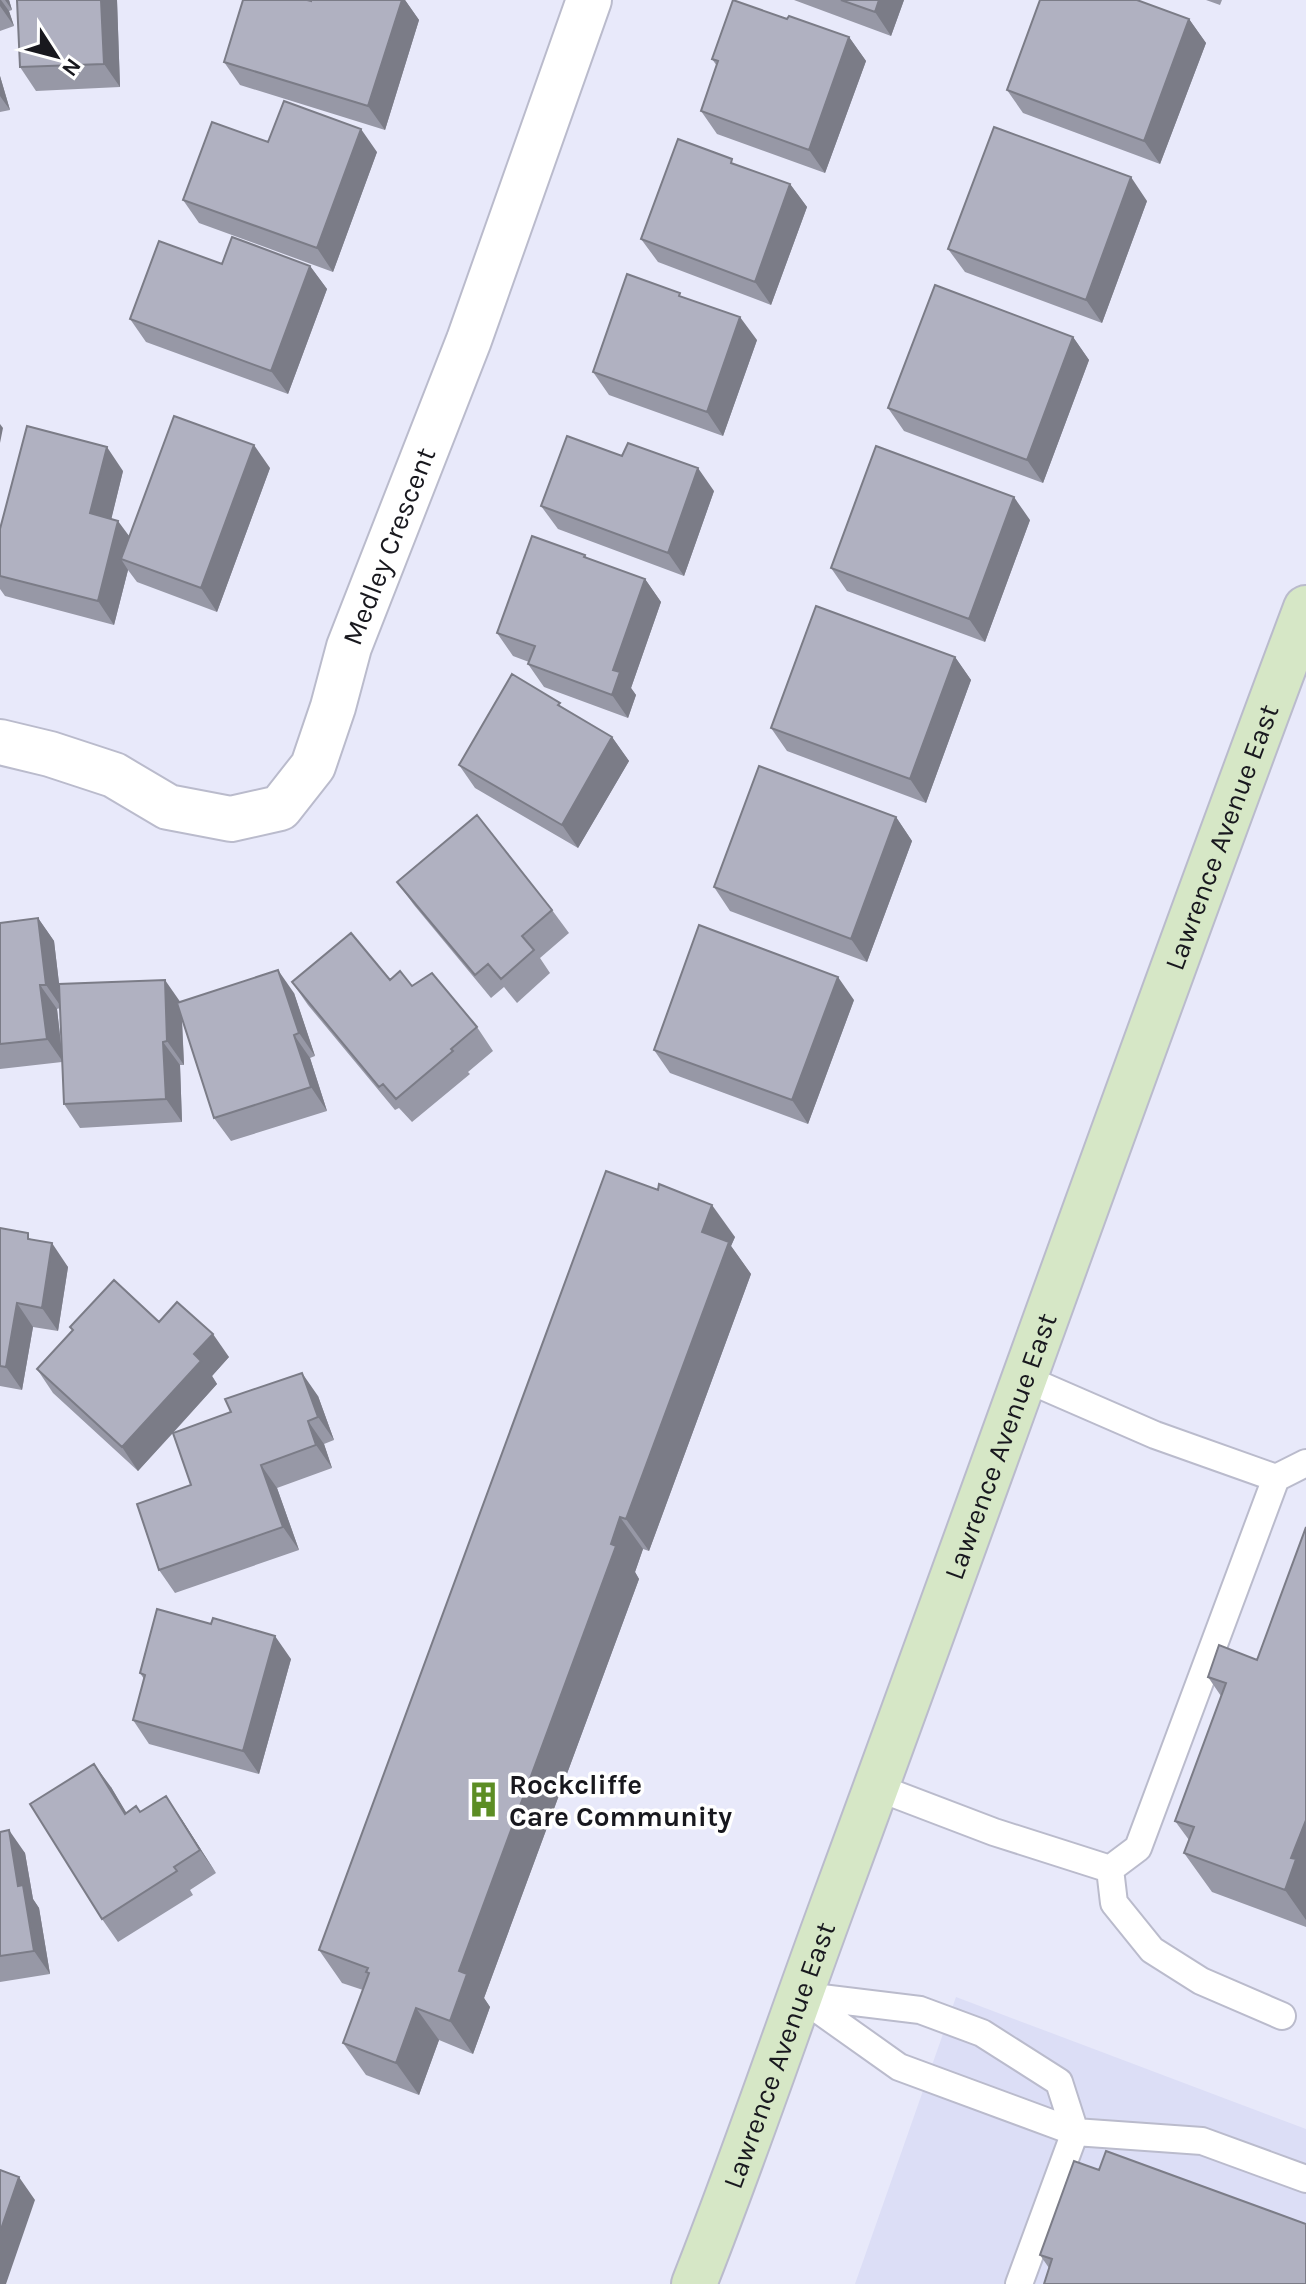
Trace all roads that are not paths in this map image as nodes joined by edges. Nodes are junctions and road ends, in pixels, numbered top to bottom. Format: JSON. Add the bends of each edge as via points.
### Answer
{"nodes":[{"id":1,"x":589,"y":0,"type":"edge"},
{"id":2,"x":1306,"y":608,"type":"edge"},
{"id":3,"x":0,"y":742,"type":"edge"},
{"id":4,"x":1024,"y":1378,"type":"junction"},
{"id":5,"x":1306,"y":1463,"type":"edge"},
{"id":6,"x":1276,"y":1478,"type":"junction"},
{"id":7,"x":876,"y":1787,"type":"junction"},
{"id":8,"x":1110,"y":1869,"type":"junction"},
{"id":9,"x":799,"y":1996,"type":"junction"},
{"id":10,"x":1282,"y":2016,"type":"dead end"},
{"id":11,"x":1075,"y":2132,"type":"junction"},
{"id":12,"x":1306,"y":2179,"type":"edge"},
{"id":13,"x":694,"y":2284,"type":"edge"},
{"id":14,"x":1019,"y":2284,"type":"edge"}],
"edges":[{"from":1,"to":3,"type":"street","name":"Medley Crescent","via":[[469,340],[349,647],[313,766],[288,798],[280,808],[231,819],[168,807],[114,775]]},
{"from":2,"to":4,"type":"main road","name":"Lawrence Avenue East"},
{"from":4,"to":6,"type":"lane","via":[[1155,1435]]},
{"from":4,"to":7,"type":"main road","name":"Lawrence Avenue East"},
{"from":5,"to":6,"type":"lane"},
{"from":6,"to":8,"type":"lane","via":[[1138,1848]]},
{"from":7,"to":8,"type":"lane"},
{"from":7,"to":9,"type":"main road","name":"Lawrence Avenue East"},
{"from":8,"to":10,"type":"lane","via":[[1114,1903],[1152,1950],[1201,1981]]},
{"from":9,"to":11,"type":"lane","via":[[899,2067]]},
{"from":9,"to":11,"type":"lane","via":[[920,2010],[982,2033],[1059,2082]]},
{"from":9,"to":13,"type":"main road","name":"Lawrence Avenue East"},
{"from":11,"to":12,"type":"lane","via":[[1202,2141]]},
{"from":11,"to":14,"type":"lane"}]}
